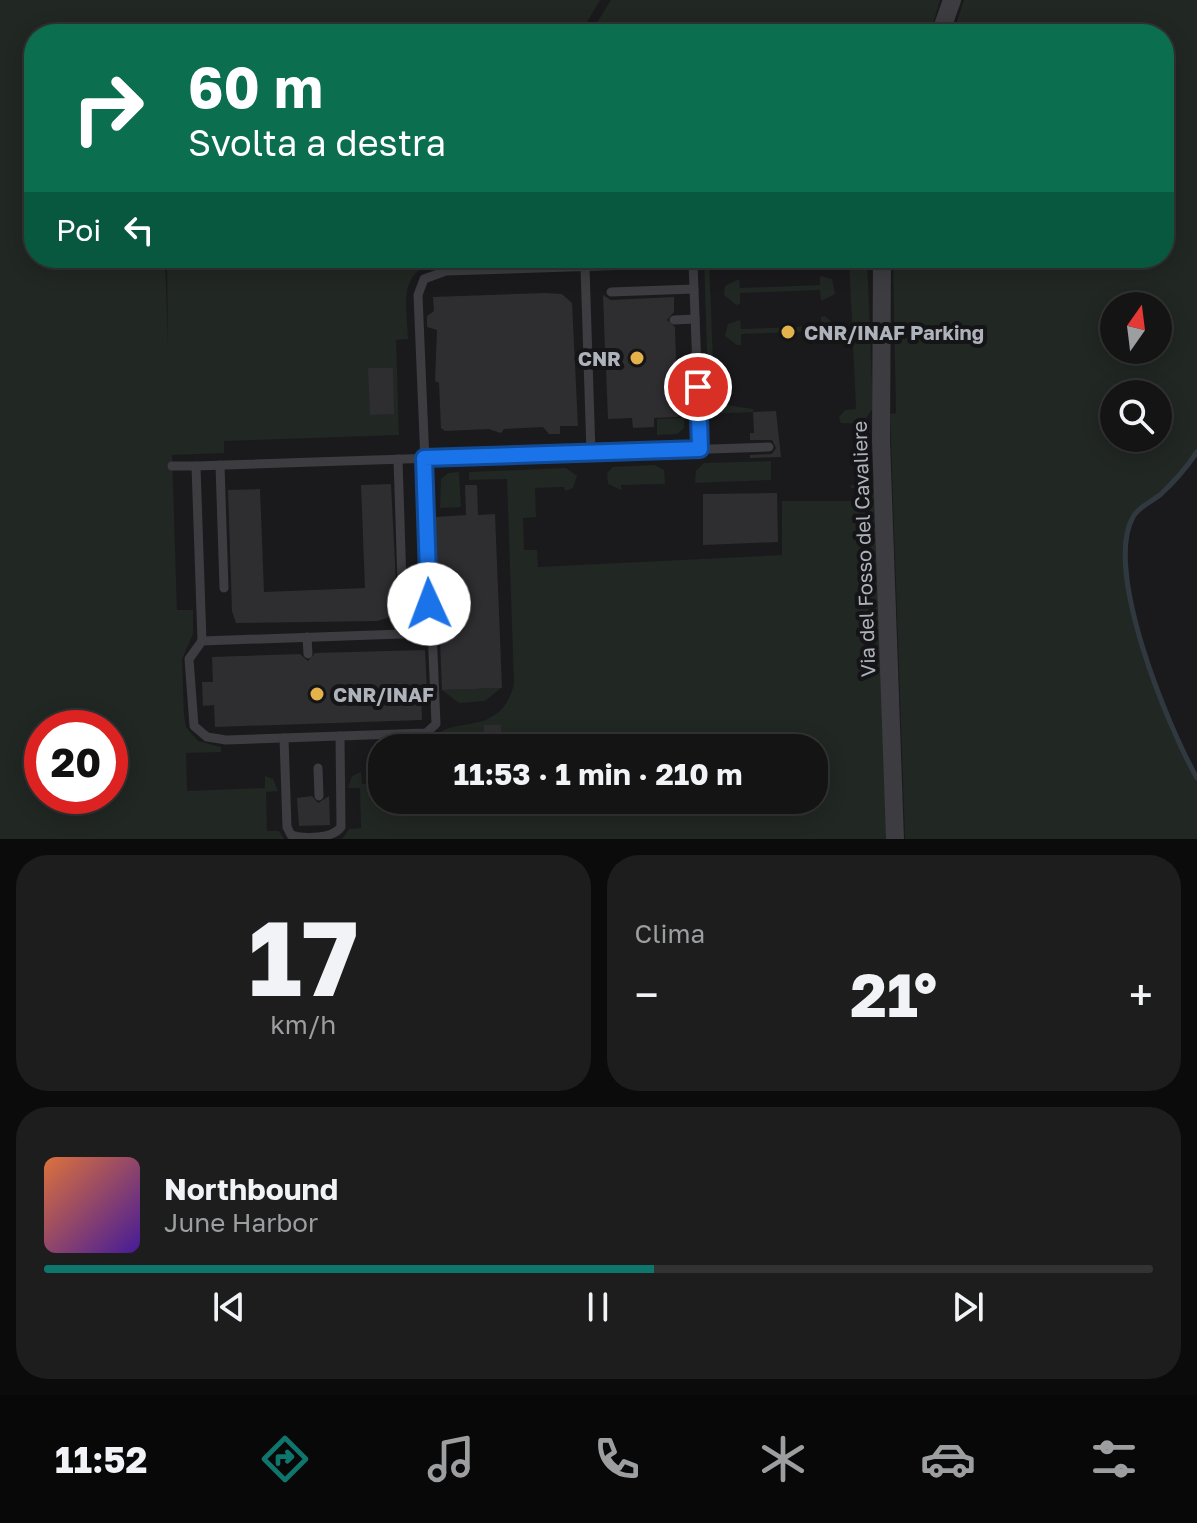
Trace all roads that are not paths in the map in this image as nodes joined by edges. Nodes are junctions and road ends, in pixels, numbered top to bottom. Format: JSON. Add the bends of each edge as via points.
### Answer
{"nodes":[{"id":1,"x":952,"y":0,"type":"edge"},
{"id":2,"x":944,"y":24,"type":"edge"},
{"id":3,"x":550,"y":268,"type":"edge"},
{"id":4,"x":585,"y":268,"type":"edge"},
{"id":5,"x":693,"y":268,"type":"edge"},
{"id":6,"x":882,"y":268,"type":"edge"},
{"id":7,"x":694,"y":289,"type":"junction"},
{"id":8,"x":611,"y":292,"type":"dead end"},
{"id":9,"x":695,"y":319,"type":"junction"},
{"id":10,"x":674,"y":320,"type":"dead end"},
{"id":11,"x":697,"y":369,"type":"junction"},
{"id":12,"x":676,"y":371,"type":"dead end"},
{"id":13,"x":698,"y":387,"type":"junction"},
{"id":14,"x":677,"y":388,"type":"dead end"},
{"id":15,"x":769,"y":447,"type":"dead end"},
{"id":16,"x":700,"y":449,"type":"junction"},
{"id":17,"x":591,"y":453,"type":"junction"},
{"id":18,"x":424,"y":458,"type":"junction"},
{"id":19,"x":398,"y":459,"type":"junction"},
{"id":20,"x":220,"y":465,"type":"junction"},
{"id":21,"x":172,"y":466,"type":"dead end"},
{"id":22,"x":196,"y":466,"type":"junction"},
{"id":23,"x":402,"y":583,"type":"dead end"},
{"id":24,"x":224,"y":588,"type":"dead end"},
{"id":25,"x":430,"y":633,"type":"junction"},
{"id":26,"x":307,"y":637,"type":"junction"},
{"id":27,"x":202,"y":641,"type":"junction"},
{"id":28,"x":308,"y":654,"type":"dead end"},
{"id":29,"x":340,"y":736,"type":"junction"},
{"id":30,"x":284,"y":738,"type":"junction"},
{"id":31,"x":318,"y":768,"type":"dead end"},
{"id":32,"x":319,"y":796,"type":"dead end"},
{"id":33,"x":895,"y":839,"type":"edge"}],
"edges":[{"from":1,"to":2,"type":"street"},
{"from":3,"to":18,"type":"lane","via":[[446,271],[424,279],[418,295]]},
{"from":4,"to":17,"type":"lane"},
{"from":5,"to":7,"type":"lane"},
{"from":6,"to":33,"type":"street","name":"Via del Fosso del Cavaliere","via":[[881,440]]},
{"from":7,"to":8,"type":"lane"},
{"from":7,"to":9,"type":"lane"},
{"from":9,"to":10,"type":"lane"},
{"from":9,"to":11,"type":"lane"},
{"from":11,"to":12,"type":"lane"},
{"from":11,"to":13,"type":"lane"},
{"from":13,"to":14,"type":"lane"},
{"from":13,"to":16,"type":"lane"},
{"from":15,"to":16,"type":"lane"},
{"from":16,"to":17,"type":"lane"},
{"from":17,"to":18,"type":"lane"},
{"from":18,"to":19,"type":"lane"},
{"from":18,"to":25,"type":"lane"},
{"from":19,"to":20,"type":"lane"},
{"from":19,"to":23,"type":"lane"},
{"from":20,"to":22,"type":"lane"},
{"from":20,"to":24,"type":"lane"},
{"from":21,"to":22,"type":"lane"},
{"from":22,"to":27,"type":"lane"},
{"from":25,"to":26,"type":"lane"},
{"from":25,"to":29,"type":"lane","via":[[436,717],[432,731]]},
{"from":26,"to":27,"type":"lane"},
{"from":26,"to":28,"type":"lane"},
{"from":27,"to":30,"type":"lane","via":[[189,659],[194,726],[215,740]]},
{"from":29,"to":30,"type":"lane"},
{"from":29,"to":30,"type":"lane","via":[[341,827],[332,836],[300,838],[287,827]]},
{"from":31,"to":32,"type":"lane"}]}
